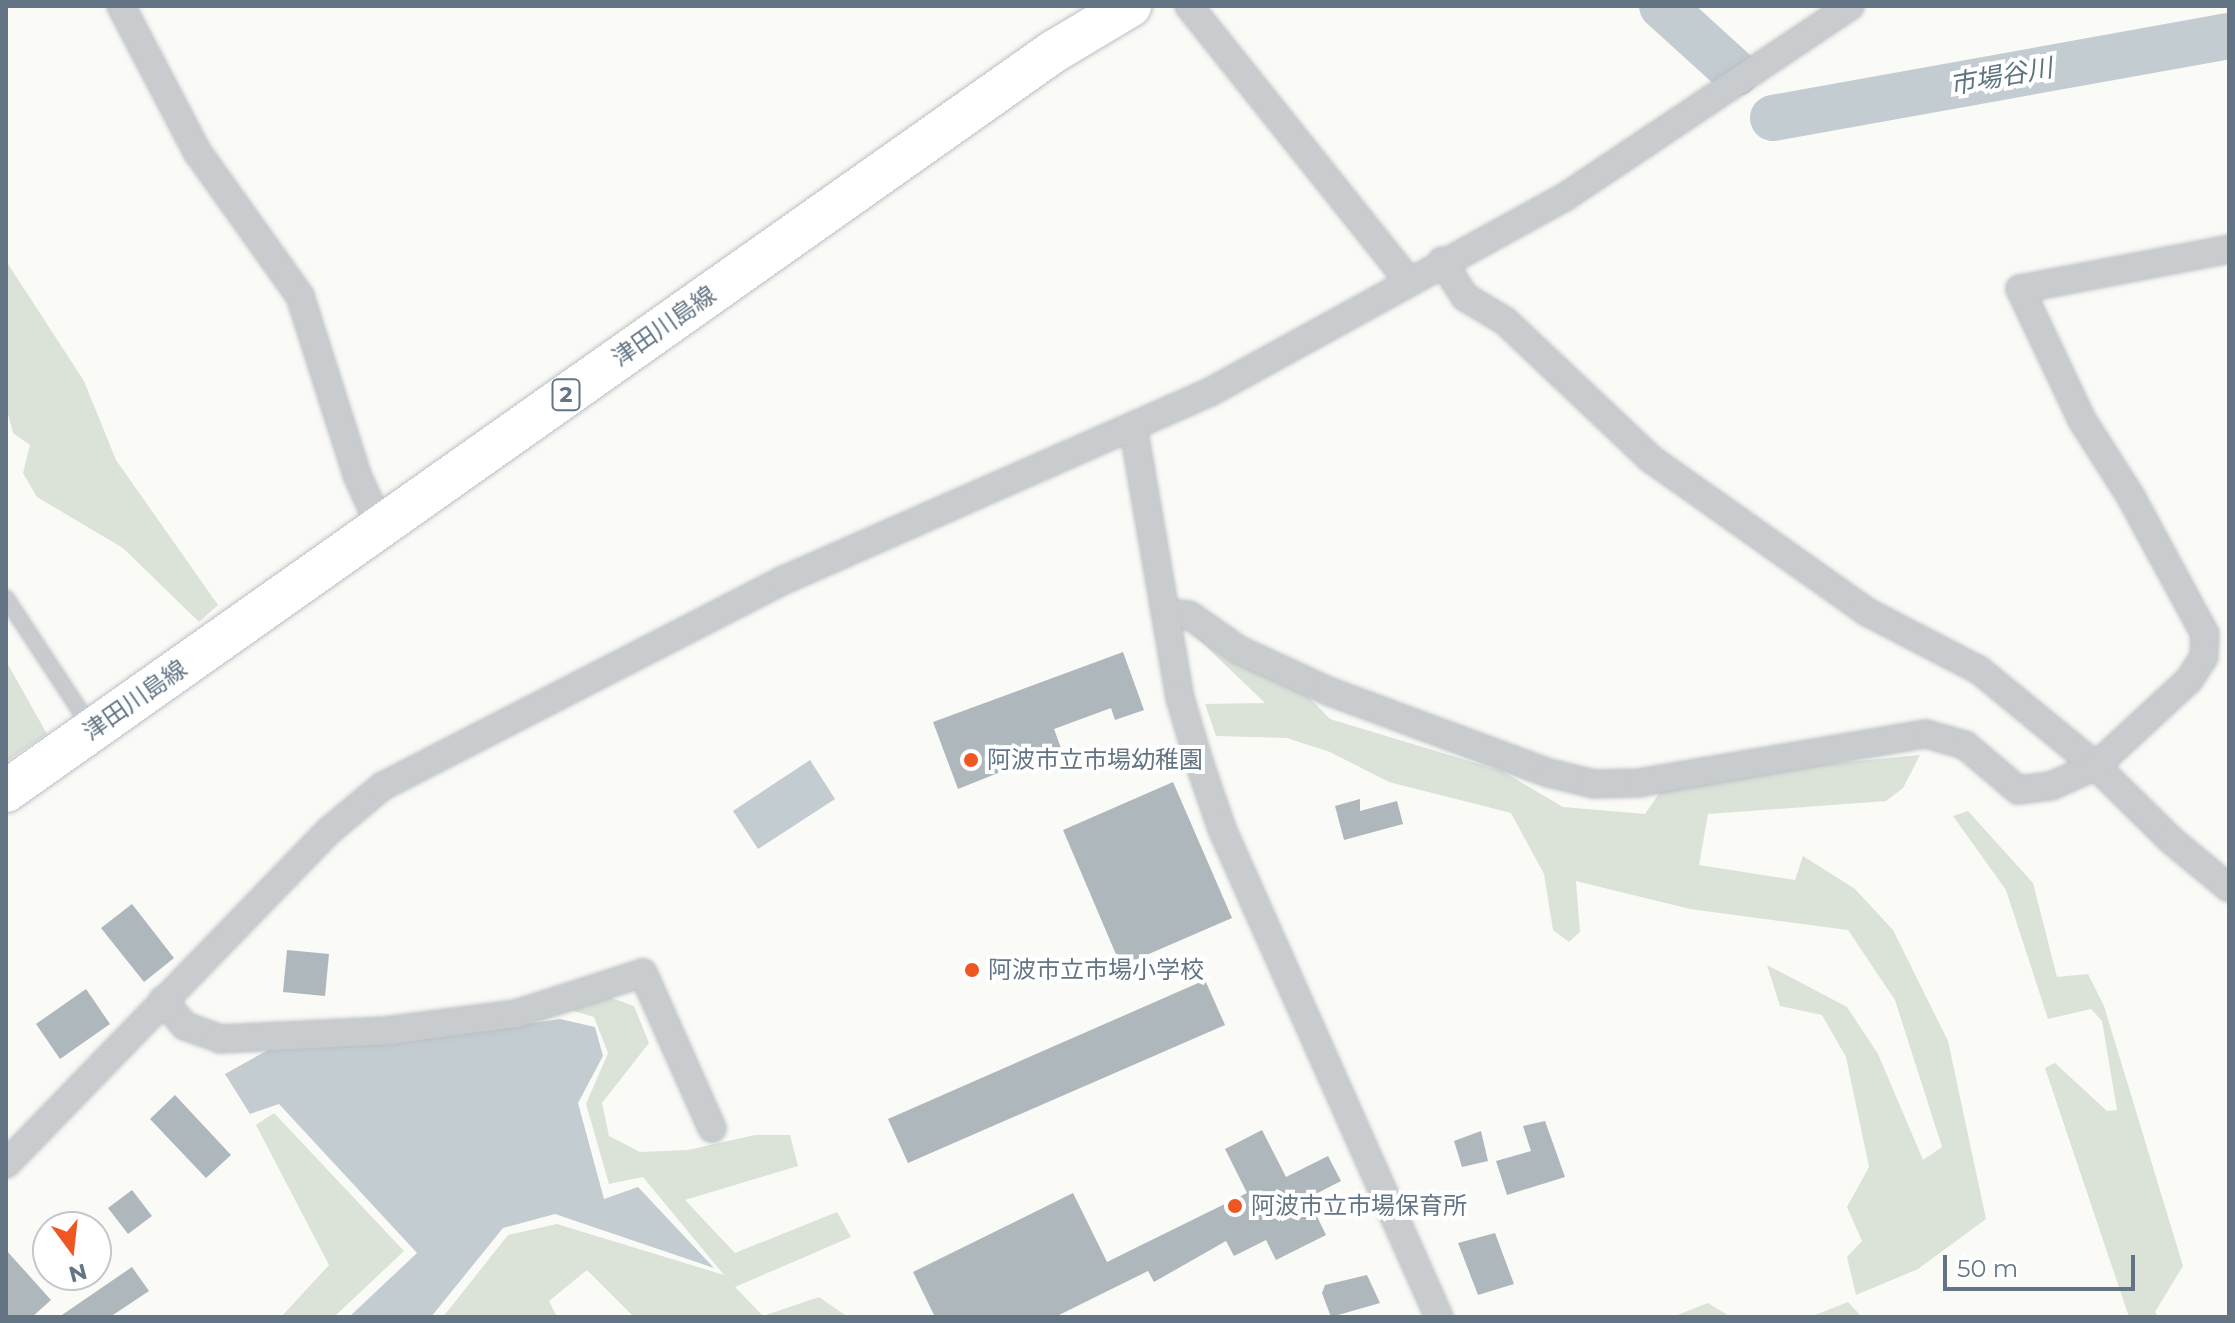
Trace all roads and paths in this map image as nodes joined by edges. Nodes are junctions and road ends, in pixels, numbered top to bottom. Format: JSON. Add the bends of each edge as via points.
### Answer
{"nodes":[{"id":1,"x":121,"y":6,"type":"edge"},
{"id":2,"x":1189,"y":6,"type":"edge"},
{"id":3,"x":1850,"y":6,"type":"edge"},
{"id":4,"x":1109,"y":11,"type":"edge"},
{"id":5,"x":2229,"y":249,"type":"edge"},
{"id":6,"x":1442,"y":261,"type":"junction"},
{"id":7,"x":1408,"y":280,"type":"junction"},
{"id":8,"x":1133,"y":426,"type":"junction"},
{"id":9,"x":380,"y":526,"type":"junction"},
{"id":10,"x":6,"y":598,"type":"edge"},
{"id":11,"x":1167,"y":613,"type":"junction"},
{"id":12,"x":93,"y":730,"type":"junction"},
{"id":13,"x":2096,"y":766,"type":"junction"},
{"id":14,"x":6,"y":791,"type":"edge"},
{"id":15,"x":2229,"y":888,"type":"edge"},
{"id":16,"x":163,"y":1000,"type":"junction"},
{"id":17,"x":712,"y":1128,"type":"dead end"},
{"id":18,"x":6,"y":1164,"type":"edge"},
{"id":19,"x":1439,"y":1317,"type":"edge"}],
"edges":[{"from":1,"to":9,"type":"street","via":[[198,153],[300,296],[357,475]]},
{"from":2,"to":7,"type":"street"},
{"from":3,"to":6,"type":"street","via":[[1565,197]]},
{"from":4,"to":9,"type":"main road","name":"津田川島線","number":"2"},
{"from":5,"to":13,"type":"street","via":[[2020,289],[2082,420],[2131,497],[2205,634],[2204,657],[2189,680]]},
{"from":6,"to":7,"type":"street"},
{"from":6,"to":13,"type":"street","via":[[1465,297],[1505,321],[1651,459],[1867,612],[1979,670]]},
{"from":7,"to":8,"type":"street","via":[[1212,391]]},
{"from":8,"to":11,"type":"street"},
{"from":8,"to":16,"type":"street","via":[[784,580],[383,786],[330,830]]},
{"from":9,"to":12,"type":"main road","name":"津田川島線","number":"2"},
{"from":10,"to":12,"type":"lane"},
{"from":11,"to":13,"type":"street","via":[[1189,615],[1239,650],[1328,691],[1549,773],[1594,784],[1638,783],[1926,734],[1965,745],[2018,790],[2051,786]]},
{"from":11,"to":19,"type":"street","via":[[1180,698],[1222,829]]},
{"from":12,"to":14,"type":"main road","name":"津田川島線","number":"2"},
{"from":13,"to":15,"type":"street"},
{"from":16,"to":17,"type":"street","via":[[185,1026],[220,1039],[385,1031],[516,1014],[643,973]]},
{"from":16,"to":18,"type":"street"}]}
